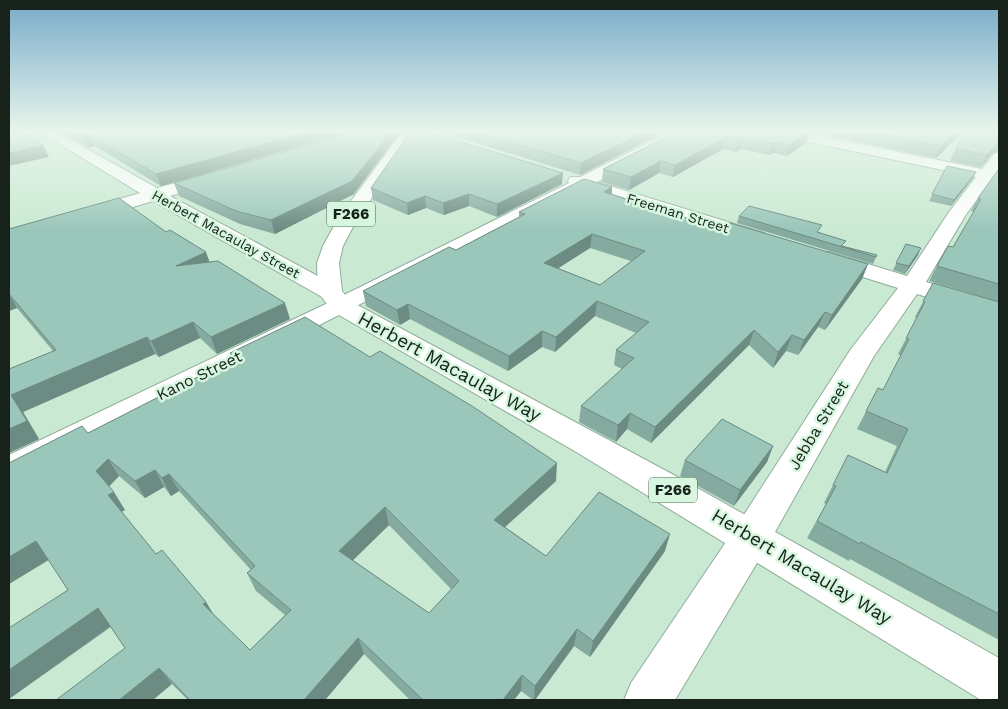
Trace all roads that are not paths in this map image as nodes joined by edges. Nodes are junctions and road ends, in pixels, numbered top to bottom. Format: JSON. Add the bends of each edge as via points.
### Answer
{"nodes":[{"id":1,"x":103,"y":164,"type":"edge"},
{"id":2,"x":386,"y":164,"type":"edge"},
{"id":3,"x":617,"y":164,"type":"edge"},
{"id":4,"x":967,"y":164,"type":"edge"},
{"id":5,"x":995,"y":169,"type":"edge"},
{"id":6,"x":552,"y":174,"type":"edge"},
{"id":7,"x":222,"y":175,"type":"edge"},
{"id":8,"x":581,"y":182,"type":"junction"},
{"id":9,"x":155,"y":194,"type":"junction"},
{"id":10,"x":73,"y":219,"type":"edge"},
{"id":11,"x":778,"y":244,"type":"edge"},
{"id":12,"x":807,"y":253,"type":"edge"},
{"id":13,"x":912,"y":285,"type":"junction"},
{"id":14,"x":335,"y":299,"type":"junction"},
{"id":15,"x":999,"y":312,"type":"edge"},
{"id":16,"x":9,"y":470,"type":"edge"},
{"id":17,"x":752,"y":536,"type":"junction"},
{"id":18,"x":999,"y":684,"type":"edge"},
{"id":19,"x":648,"y":700,"type":"edge"}],
"edges":[{"from":1,"to":9,"type":"main road","name":"Herbert Macaulay Street"},
{"from":2,"to":14,"type":"main road","number":"F266","via":[[346,220],[332,246],[328,263]]},
{"from":3,"to":8,"type":"main road","name":"Kano Street"},
{"from":4,"to":5,"type":"main road"},
{"from":5,"to":13,"type":"main road","name":"Jebba Street","via":[[956,216]]},
{"from":6,"to":8,"type":"main road","name":"Freeman Street"},
{"from":7,"to":9,"type":"main road"},
{"from":8,"to":11,"type":"main road","name":"Freeman Street"},
{"from":8,"to":14,"type":"main road","name":"Kano Street"},
{"from":9,"to":10,"type":"main road"},
{"from":9,"to":14,"type":"main road","name":"Herbert Macaulay Street"},
{"from":12,"to":13,"type":"main road"},
{"from":13,"to":15,"type":"main road"},
{"from":13,"to":17,"type":"main road","name":"Jebba Street","via":[[861,355]]},
{"from":14,"to":16,"type":"main road","name":"Kano Street","via":[[165,391]]},
{"from":14,"to":17,"type":"main road","name":"Herbert Macaulay Way","number":"F266"},
{"from":17,"to":18,"type":"main road","name":"Herbert Macaulay Way","number":"F266"},
{"from":17,"to":19,"type":"main road","name":"Jebba Street"}]}
